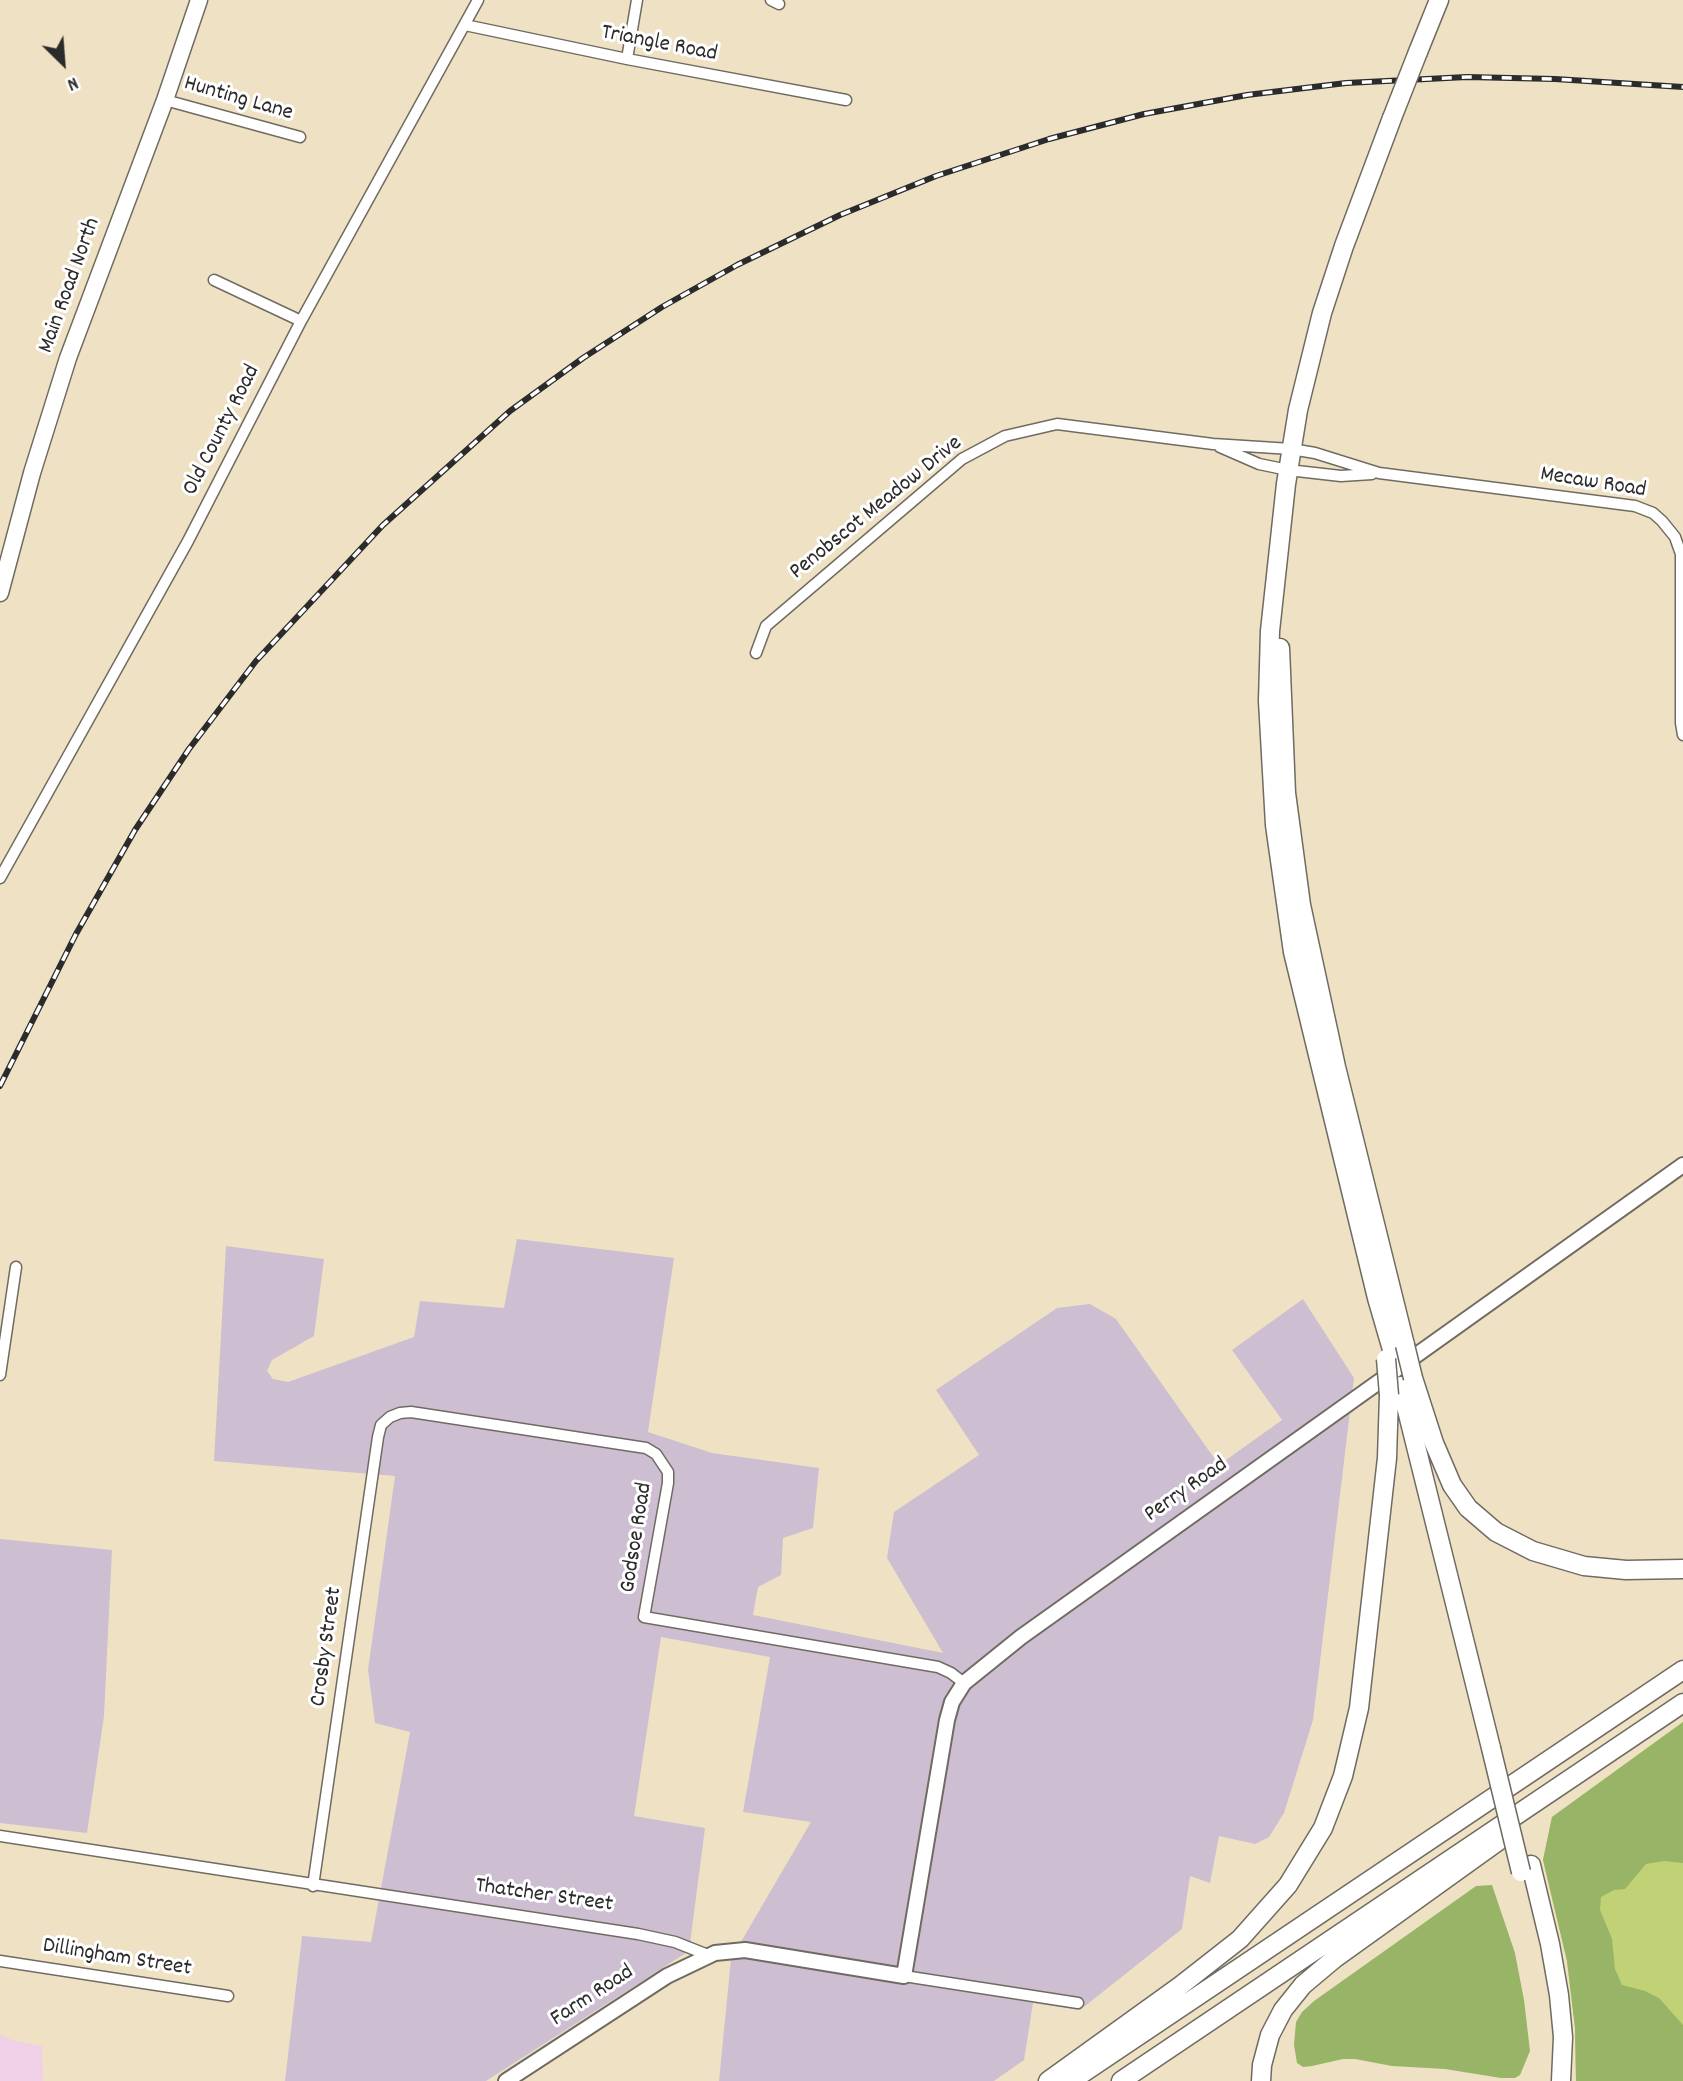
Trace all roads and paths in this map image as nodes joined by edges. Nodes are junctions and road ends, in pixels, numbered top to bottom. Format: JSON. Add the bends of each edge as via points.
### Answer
{"nodes":[{"id":1,"x":199,"y":0,"type":"edge"},
{"id":2,"x":478,"y":0,"type":"edge"},
{"id":3,"x":637,"y":0,"type":"edge"},
{"id":4,"x":1439,"y":0,"type":"edge"},
{"id":5,"x":465,"y":25,"type":"junction"},
{"id":6,"x":628,"y":59,"type":"junction"},
{"id":7,"x":165,"y":100,"type":"junction"},
{"id":8,"x":846,"y":100,"type":"dead end"},
{"id":9,"x":300,"y":137,"type":"dead end"},
{"id":10,"x":214,"y":280,"type":"dead end"},
{"id":11,"x":301,"y":321,"type":"junction"},
{"id":12,"x":1213,"y":444,"type":"junction"},
{"id":13,"x":1291,"y":449,"type":"junction"},
{"id":14,"x":1288,"y":470,"type":"junction"},
{"id":15,"x":1379,"y":473,"type":"junction"},
{"id":16,"x":1277,"y":582,"type":"junction"},
{"id":17,"x":0,"y":593,"type":"edge"},
{"id":18,"x":756,"y":653,"type":"dead end"},
{"id":19,"x":1683,"y":735,"type":"edge"},
{"id":20,"x":0,"y":878,"type":"edge"},
{"id":21,"x":1683,"y":1165,"type":"edge"},
{"id":22,"x":16,"y":1267,"type":"dead end"},
{"id":23,"x":1395,"y":1352,"type":"junction"},
{"id":24,"x":0,"y":1375,"type":"edge"},
{"id":25,"x":1401,"y":1387,"type":"junction"},
{"id":26,"x":1422,"y":1409,"type":"junction"},
{"id":27,"x":390,"y":1417,"type":"joint"},
{"id":28,"x":1683,"y":1569,"type":"edge"},
{"id":29,"x":1683,"y":1670,"type":"edge"},
{"id":30,"x":964,"y":1683,"type":"junction"},
{"id":31,"x":1683,"y":1703,"type":"edge"},
{"id":32,"x":1496,"y":1745,"type":"junction"},
{"id":33,"x":1608,"y":1753,"type":"junction"},
{"id":34,"x":0,"y":1836,"type":"edge"},
{"id":35,"x":1526,"y":1868,"type":"junction"},
{"id":36,"x":313,"y":1886,"type":"junction"},
{"id":37,"x":708,"y":1955,"type":"junction"},
{"id":38,"x":0,"y":1961,"type":"edge"},
{"id":39,"x":904,"y":1976,"type":"junction"},
{"id":40,"x":228,"y":1996,"type":"dead end"},
{"id":41,"x":1078,"y":2003,"type":"dead end"},
{"id":42,"x":506,"y":2081,"type":"edge"},
{"id":43,"x":1048,"y":2081,"type":"edge"},
{"id":44,"x":1071,"y":2081,"type":"edge"},
{"id":45,"x":1121,"y":2081,"type":"edge"},
{"id":46,"x":1261,"y":2081,"type":"edge"},
{"id":47,"x":1551,"y":2081,"type":"edge"},
{"id":48,"x":1562,"y":2081,"type":"edge"}],
"edges":[{"from":1,"to":7,"type":"main road","name":"Main Road North"},
{"from":2,"to":5,"type":"street","name":"Old County Road"},
{"from":3,"to":6,"type":"street"},
{"from":4,"to":13,"type":"highway","bridge":true,"via":[[1344,246],[1322,313]]},
{"from":5,"to":6,"type":"street","name":"Triangle Road"},
{"from":5,"to":11,"type":"street","name":"Old County Road"},
{"from":6,"to":8,"type":"street","name":"Triangle Road"},
{"from":7,"to":9,"type":"street","name":"Hunting Lane"},
{"from":7,"to":17,"type":"main road","name":"Main Road North","via":[[68,358]]},
{"from":10,"to":11,"type":"street"},
{"from":11,"to":20,"type":"street","name":"Old County Road","via":[[188,541]]},
{"from":12,"to":13,"type":"street","name":"Penobscot Meadow Drive"},
{"from":12,"to":14,"type":"street","name":"Penobscot Meadow Drive","via":[[1259,464]]},
{"from":12,"to":18,"type":"street","name":"Penobscot Meadow Drive","via":[[1057,424],[1005,436],[962,459],[766,626]]},
{"from":13,"to":14,"type":"highway"},
{"from":13,"to":15,"type":"street","name":"Mecaw Road"},
{"from":14,"to":15,"type":"street","name":"Mecaw Road","via":[[1341,476]]},
{"from":14,"to":16,"type":"highway"},
{"from":15,"to":19,"type":"street","name":"Mecaw Road","via":[[1635,506],[1653,513],[1675,537],[1681,554]]},
{"from":16,"to":23,"type":"highway","via":[[1285,785],[1297,886]]},
{"from":16,"to":23,"type":"highway","via":[[1270,631],[1268,710],[1280,870],[1297,969],[1377,1298]]},
{"from":21,"to":30,"type":"street","name":"Perry Road","via":[[1021,1637]]},
{"from":22,"to":24,"type":"street"},
{"from":23,"to":25,"type":"highway","bridge":true},
{"from":23,"to":25,"type":"highway","bridge":true},
{"from":25,"to":26,"type":"highway"},
{"from":25,"to":32,"type":"highway"},
{"from":25,"to":43,"type":"highway","via":[[1388,1458],[1359,1708],[1343,1776],[1323,1828],[1288,1885],[1240,1939]]},
{"from":26,"to":28,"type":"highway","via":[[1452,1485],[1474,1514],[1496,1532],[1533,1551],[1584,1566]]},
{"from":26,"to":32,"type":"highway"},
{"from":27,"to":30,"type":"street","name":"Godsoe Road","via":[[411,1412],[646,1448],[663,1461],[668,1483],[644,1617],[938,1667]]},
{"from":27,"to":36,"type":"street","name":"Crosby Street","via":[[381,1425],[378,1437]]},
{"from":29,"to":44,"type":"highway"},
{"from":30,"to":39,"type":"street","name":"Perry Road","via":[[950,1709]]},
{"from":31,"to":33,"type":"highway"},
{"from":32,"to":35,"type":"highway","bridge":true},
{"from":33,"to":45,"type":"highway"},
{"from":33,"to":46,"type":"highway","via":[[1534,1816],[1303,1985],[1270,2035]]},
{"from":34,"to":36,"type":"street","name":"Thatcher Street"},
{"from":35,"to":47,"type":"highway","via":[[1553,2037]]},
{"from":35,"to":48,"type":"highway","via":[[1557,1982]]},
{"from":36,"to":37,"type":"street","name":"Thatcher Street","via":[[652,1936]]},
{"from":37,"to":39,"type":"street","name":"Thatcher Street","via":[[745,1950]]},
{"from":37,"to":42,"type":"street","name":"Farm Road","via":[[667,1976]]},
{"from":38,"to":40,"type":"street","name":"Dillingham Street"},
{"from":39,"to":41,"type":"street","name":"Thatcher Street"}]}
